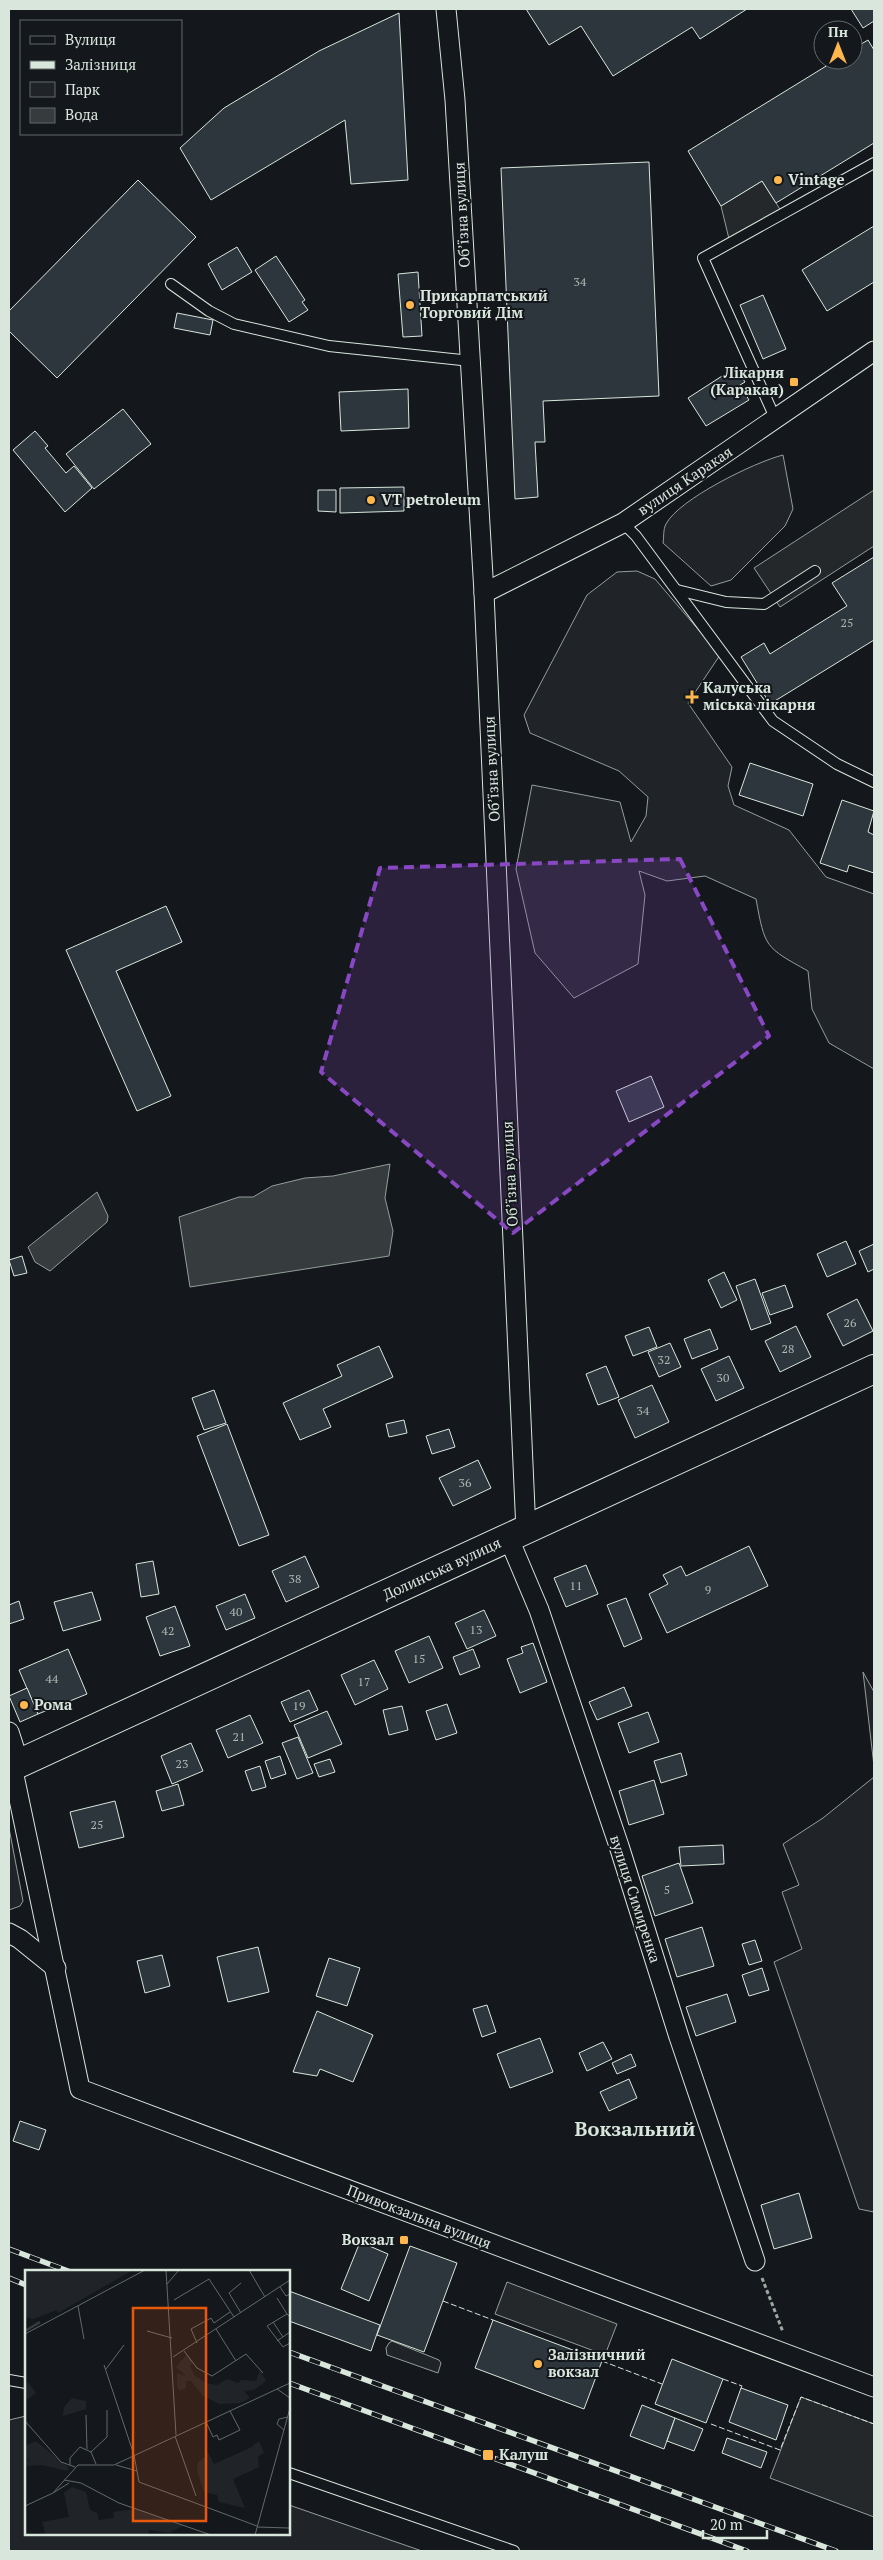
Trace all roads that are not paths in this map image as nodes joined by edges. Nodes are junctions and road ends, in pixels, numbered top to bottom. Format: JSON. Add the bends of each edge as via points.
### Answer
{"nodes":[{"id":1,"x":446,"y":9,"type":"edge"},
{"id":2,"x":874,"y":163,"type":"edge"},
{"id":3,"x":171,"y":284,"type":"dead end"},
{"id":4,"x":874,"y":351,"type":"edge"},
{"id":5,"x":471,"y":361,"type":"junction"},
{"id":6,"x":776,"y":420,"type":"junction"},
{"id":7,"x":623,"y":523,"type":"junction"},
{"id":8,"x":815,"y":571,"type":"dead end"},
{"id":9,"x":677,"y":590,"type":"junction"},
{"id":10,"x":484,"y":593,"type":"junction"},
{"id":11,"x":874,"y":782,"type":"edge"},
{"id":12,"x":874,"y":1369,"type":"edge"},
{"id":13,"x":517,"y":1535,"type":"junction"},
{"id":14,"x":9,"y":1732,"type":"edge"},
{"id":15,"x":13,"y":1766,"type":"edge"},
{"id":16,"x":9,"y":1933,"type":"edge"},
{"id":17,"x":56,"y":1968,"type":"junction"},
{"id":18,"x":755,"y":2261,"type":"road end"},
{"id":19,"x":9,"y":2380,"type":"edge"},
{"id":20,"x":25,"y":2383,"type":"edge"},
{"id":21,"x":874,"y":2387,"type":"edge"},
{"id":22,"x":290,"y":2473,"type":"edge"},
{"id":23,"x":514,"y":2551,"type":"edge"}],
"edges":[{"from":1,"to":5,"type":"street","name":"Обʼїзна вулиця","via":[[455,100]]},
{"from":2,"to":6,"type":"lane","via":[[703,258]]},
{"from":3,"to":5,"type":"lane","via":[[234,324],[329,346]]},
{"from":4,"to":6,"type":"street","name":"вулиця Каракая"},
{"from":5,"to":10,"type":"street","name":"Обʼїзна вулиця"},
{"from":6,"to":7,"type":"street","name":"вулиця Каракая"},
{"from":7,"to":9,"type":"lane"},
{"from":7,"to":10,"type":"street","name":"вулиця Каракая"},
{"from":8,"to":9,"type":"lane","via":[[764,604],[726,602]]},
{"from":9,"to":11,"type":"lane","via":[[773,722],[837,764]]},
{"from":10,"to":13,"type":"street","name":"Обʼїзна вулиця"},
{"from":12,"to":13,"type":"main road","name":"Долинська вулиця"},
{"from":13,"to":15,"type":"main road","name":"Долинська вулиця"},
{"from":13,"to":18,"type":"street","name":"вулиця Симиренка","via":[[542,1620]]},
{"from":14,"to":15,"type":"street","name":"Привокзальна вулиця"},
{"from":15,"to":17,"type":"street","name":"Привокзальна вулиця"},
{"from":16,"to":17,"type":"street"},
{"from":17,"to":21,"type":"street","name":"Привокзальна вулиця","via":[[80,2089]]},
{"from":19,"to":20,"type":"lane"},
{"from":22,"to":23,"type":"lane"}]}
